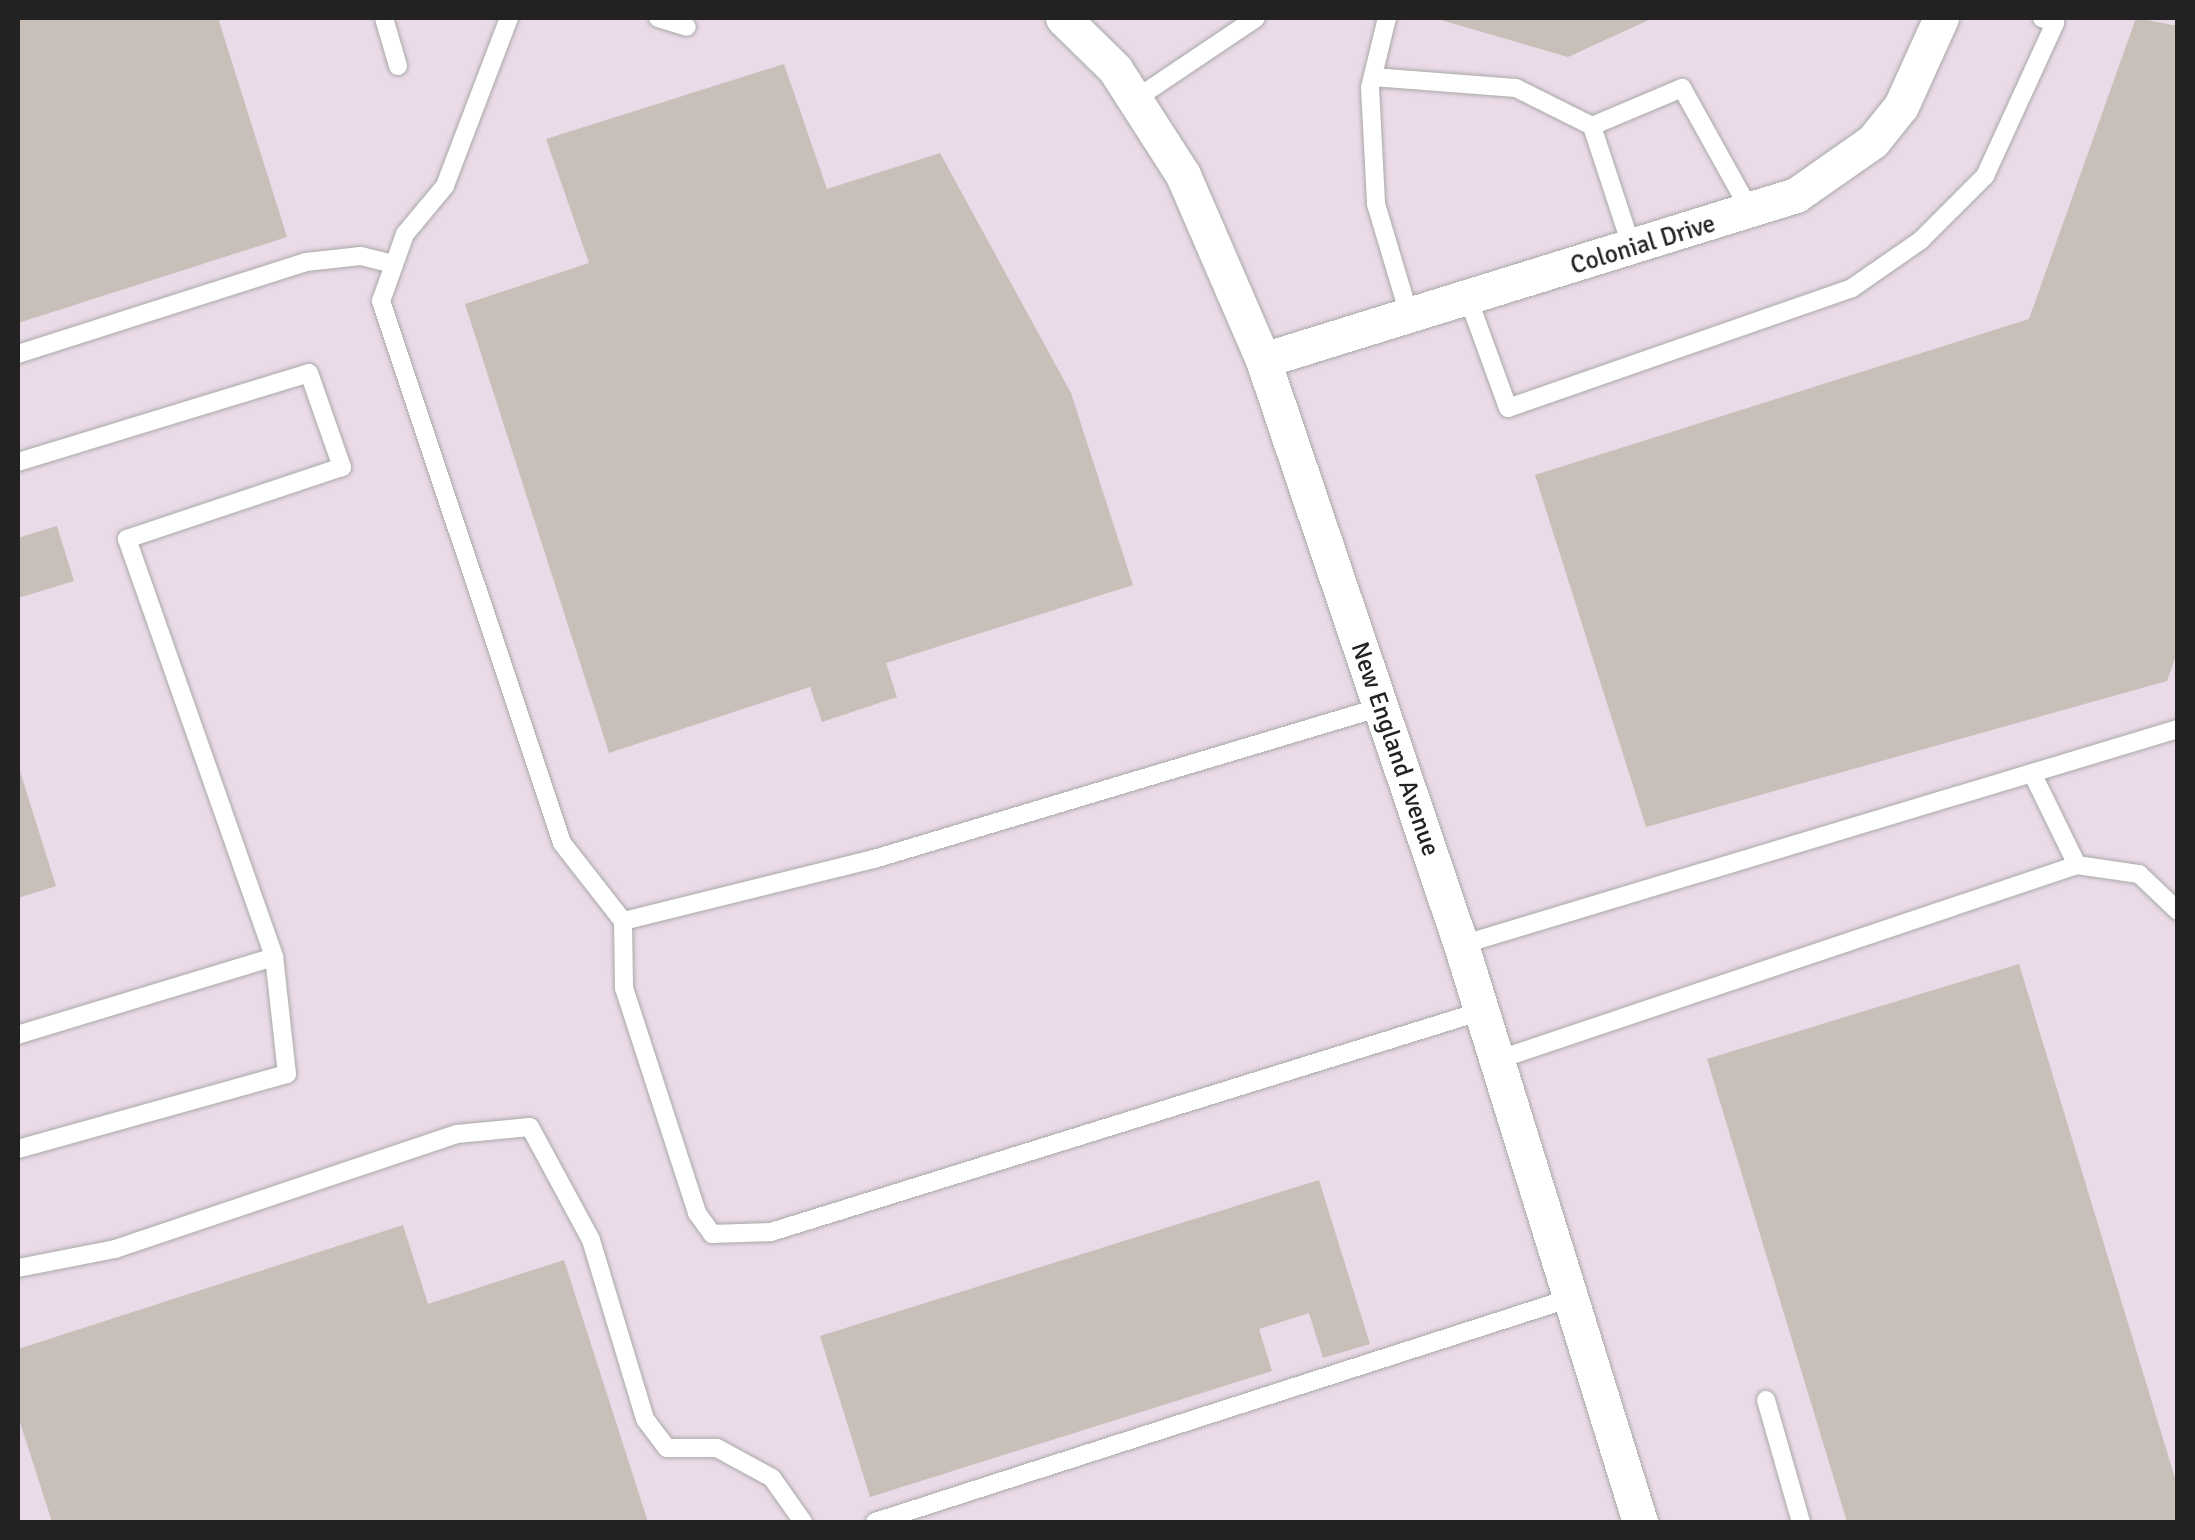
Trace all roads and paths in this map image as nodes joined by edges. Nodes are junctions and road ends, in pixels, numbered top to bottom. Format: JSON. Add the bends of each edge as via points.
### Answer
{"nodes":[{"id":1,"x":384,"y":18,"type":"edge"},
{"id":2,"x":509,"y":18,"type":"edge"},
{"id":3,"x":658,"y":18,"type":"edge"},
{"id":4,"x":1063,"y":18,"type":"edge"},
{"id":5,"x":1256,"y":18,"type":"edge"},
{"id":6,"x":1387,"y":18,"type":"edge"},
{"id":7,"x":1942,"y":18,"type":"edge"},
{"id":8,"x":2042,"y":18,"type":"edge"},
{"id":9,"x":687,"y":27,"type":"dead end"},
{"id":10,"x":398,"y":66,"type":"dead end"},
{"id":11,"x":1373,"y":77,"type":"junction"},
{"id":12,"x":1136,"y":98,"type":"junction"},
{"id":13,"x":1592,"y":126,"type":"junction"},
{"id":14,"x":1751,"y":212,"type":"junction"},
{"id":15,"x":1632,"y":248,"type":"junction"},
{"id":16,"x":394,"y":264,"type":"junction"},
{"id":17,"x":1468,"y":298,"type":"junction"},
{"id":18,"x":1410,"y":315,"type":"junction"},
{"id":19,"x":18,"y":354,"type":"edge"},
{"id":20,"x":1264,"y":360,"type":"junction"},
{"id":21,"x":18,"y":462,"type":"edge"},
{"id":22,"x":1382,"y":706,"type":"junction"},
{"id":23,"x":2178,"y":729,"type":"edge"},
{"id":24,"x":2032,"y":773,"type":"junction"},
{"id":25,"x":2077,"y":866,"type":"junction"},
{"id":26,"x":2178,"y":910,"type":"edge"},
{"id":27,"x":622,"y":922,"type":"junction"},
{"id":28,"x":1461,"y":945,"type":"junction"},
{"id":29,"x":274,"y":957,"type":"junction"},
{"id":30,"x":1482,"y":1011,"type":"junction"},
{"id":31,"x":18,"y":1035,"type":"edge"},
{"id":32,"x":1497,"y":1060,"type":"junction"},
{"id":33,"x":18,"y":1150,"type":"edge"},
{"id":34,"x":18,"y":1268,"type":"edge"},
{"id":35,"x":1571,"y":1298,"type":"junction"},
{"id":36,"x":1766,"y":1400,"type":"dead end"},
{"id":37,"x":803,"y":1522,"type":"edge"},
{"id":38,"x":875,"y":1522,"type":"edge"},
{"id":39,"x":1640,"y":1522,"type":"edge"},
{"id":40,"x":1801,"y":1522,"type":"edge"}],
"edges":[{"from":1,"to":10,"type":"lane"},
{"from":2,"to":16,"type":"lane","via":[[446,186],[405,234]]},
{"from":3,"to":9,"type":"lane"},
{"from":4,"to":12,"type":"street","name":"New England Avenue"},
{"from":5,"to":12,"type":"lane"},
{"from":6,"to":11,"type":"lane"},
{"from":7,"to":14,"type":"street","name":"Colonial Drive","via":[[1900,106],[1873,141],[1796,196]]},
{"from":8,"to":17,"type":"lane","via":[[2055,23],[1985,176],[1921,240],[1852,288],[1508,408]]},
{"from":11,"to":13,"type":"lane","via":[[1516,88]]},
{"from":11,"to":18,"type":"lane","via":[[1376,204]]},
{"from":12,"to":20,"type":"street","name":"New England Avenue","via":[[1223,257]]},
{"from":13,"to":14,"type":"lane","via":[[1682,88]]},
{"from":13,"to":15,"type":"lane"},
{"from":14,"to":15,"type":"street","name":"Colonial Drive"},
{"from":15,"to":17,"type":"street","name":"Colonial Drive"},
{"from":16,"to":19,"type":"lane","via":[[361,256],[306,262]]},
{"from":16,"to":27,"type":"lane","via":[[381,301],[562,843]]},
{"from":17,"to":18,"type":"street","name":"Colonial Drive"},
{"from":18,"to":20,"type":"street","name":"Colonial Drive"},
{"from":20,"to":22,"type":"street","name":"New England Avenue"},
{"from":21,"to":29,"type":"lane","via":[[309,373],[342,467],[127,539]]},
{"from":22,"to":27,"type":"lane","via":[[874,860]]},
{"from":22,"to":28,"type":"street","name":"New England Avenue"},
{"from":23,"to":24,"type":"lane"},
{"from":24,"to":25,"type":"lane"},
{"from":24,"to":28,"type":"lane"},
{"from":25,"to":26,"type":"lane","via":[[2139,874]]},
{"from":25,"to":32,"type":"lane","via":[[1600,1018]]},
{"from":27,"to":30,"type":"lane","via":[[624,988],[697,1214],[723,1235],[770,1232]]},
{"from":28,"to":30,"type":"street","name":"New England Avenue"},
{"from":29,"to":31,"type":"lane"},
{"from":29,"to":33,"type":"lane","via":[[287,1074]]},
{"from":30,"to":32,"type":"street","name":"New England Avenue"},
{"from":32,"to":35,"type":"street","name":"New England Avenue"},
{"from":34,"to":37,"type":"lane","via":[[116,1248],[456,1134],[530,1127],[591,1240],[645,1419],[668,1448],[716,1448],[772,1478]]},
{"from":35,"to":38,"type":"lane"},
{"from":35,"to":39,"type":"street","name":"New England Avenue"},
{"from":36,"to":40,"type":"lane"}]}
